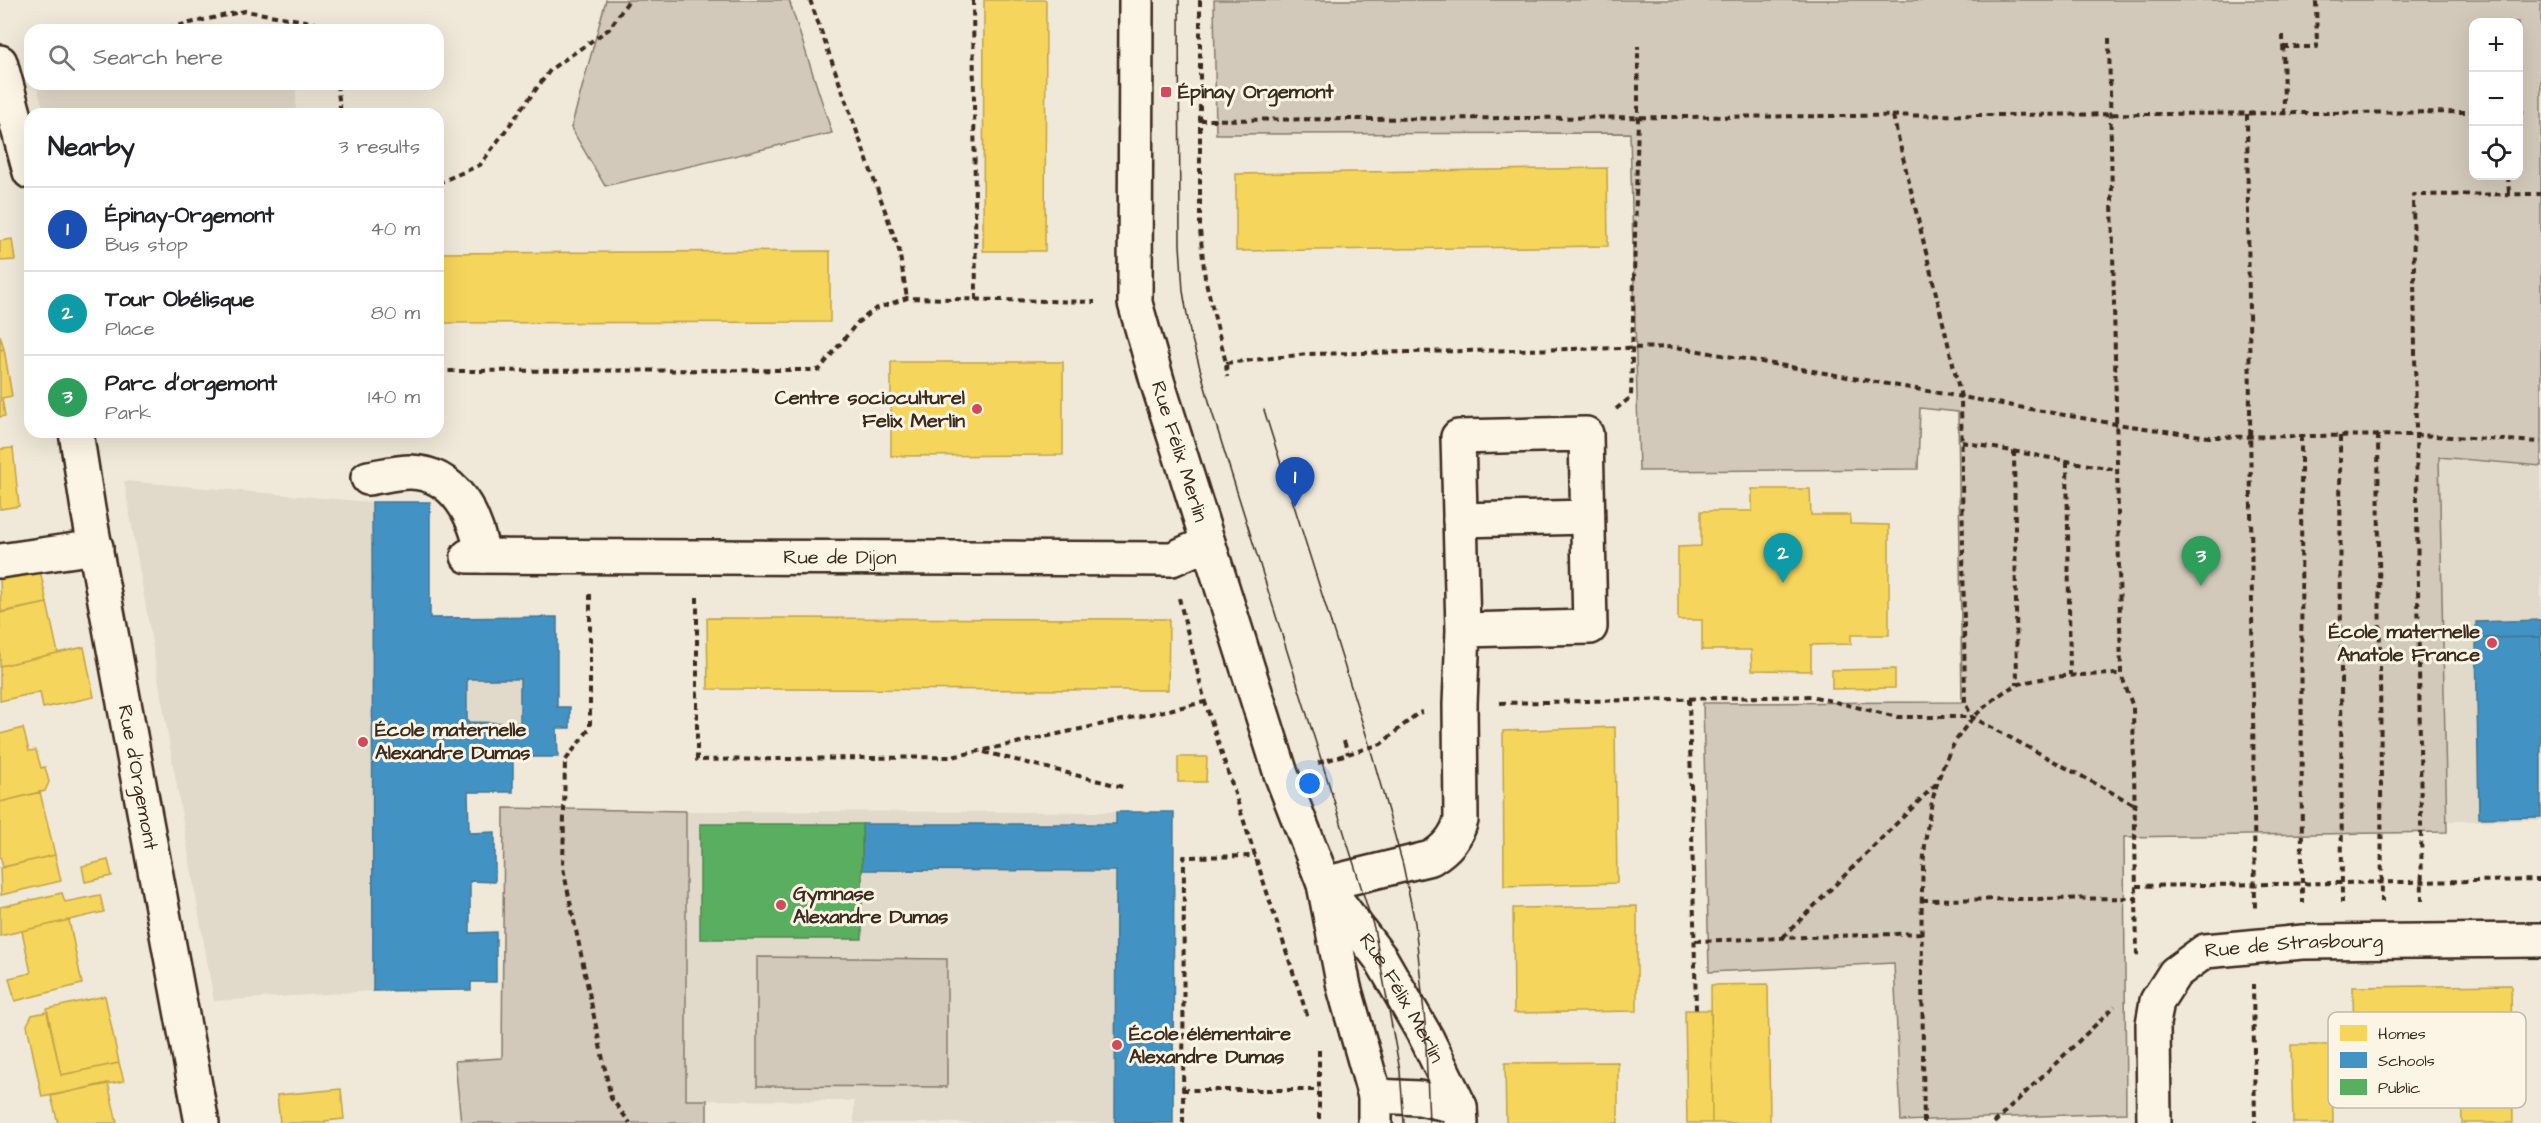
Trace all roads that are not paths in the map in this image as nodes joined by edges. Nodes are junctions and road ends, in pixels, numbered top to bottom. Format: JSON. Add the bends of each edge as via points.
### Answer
{"nodes":[{"id":1,"x":1136,"y":0,"type":"edge"},
{"id":2,"x":0,"y":62,"type":"edge"},
{"id":3,"x":18,"y":162,"type":"edge"},
{"id":4,"x":77,"y":438,"type":"edge"},
{"id":5,"x":368,"y":478,"type":"dead end"},
{"id":6,"x":1587,"y":518,"type":"junction"},
{"id":7,"x":1460,"y":520,"type":"junction"},
{"id":8,"x":1208,"y":543,"type":"junction"},
{"id":9,"x":96,"y":548,"type":"junction"},
{"id":10,"x":0,"y":561,"type":"edge"},
{"id":11,"x":1463,"y":630,"type":"junction"},
{"id":12,"x":1324,"y":884,"type":"junction"},
{"id":13,"x":2541,"y":940,"type":"edge"},
{"id":14,"x":1375,"y":1109,"type":"edge"},
{"id":15,"x":1460,"y":1115,"type":"edge"},
{"id":16,"x":202,"y":1123,"type":"edge"},
{"id":17,"x":2154,"y":1123,"type":"edge"}],
"edges":[{"from":1,"to":8,"type":"street","name":"Rue Félix Merlin","via":[[1135,303]]},
{"from":2,"to":3,"type":"street"},
{"from":4,"to":9,"type":"street","name":"Rue d'Orgemont"},
{"from":5,"to":8,"type":"street","name":"Rue de Dijon","via":[[409,472],[427,474],[448,485],[467,505],[479,532],[476,556],[1172,559]]},
{"from":6,"to":7,"type":"street"},
{"from":6,"to":7,"type":"street","via":[[1586,434],[1458,436]]},
{"from":6,"to":11,"type":"street","via":[[1590,627]]},
{"from":7,"to":11,"type":"street"},
{"from":8,"to":12,"type":"street","name":"Rue Félix Merlin","via":[[1281,774]]},
{"from":9,"to":10,"type":"street"},
{"from":9,"to":16,"type":"street","name":"Rue d'Orgemont"},
{"from":11,"to":12,"type":"street","via":[[1461,820],[1454,837],[1431,858]]},
{"from":12,"to":14,"type":"street","name":"Rue Félix Merlin","via":[[1344,987]]},
{"from":12,"to":15,"type":"street","name":"Rue Félix Merlin","via":[[1381,959],[1438,1059]]},
{"from":13,"to":17,"type":"street","name":"Rue de Strasbourg","via":[[2302,942],[2205,951],[2175,973],[2157,1001],[2153,1023]]},
{"from":14,"to":15,"type":"street","via":[[1419,1098]]}]}
